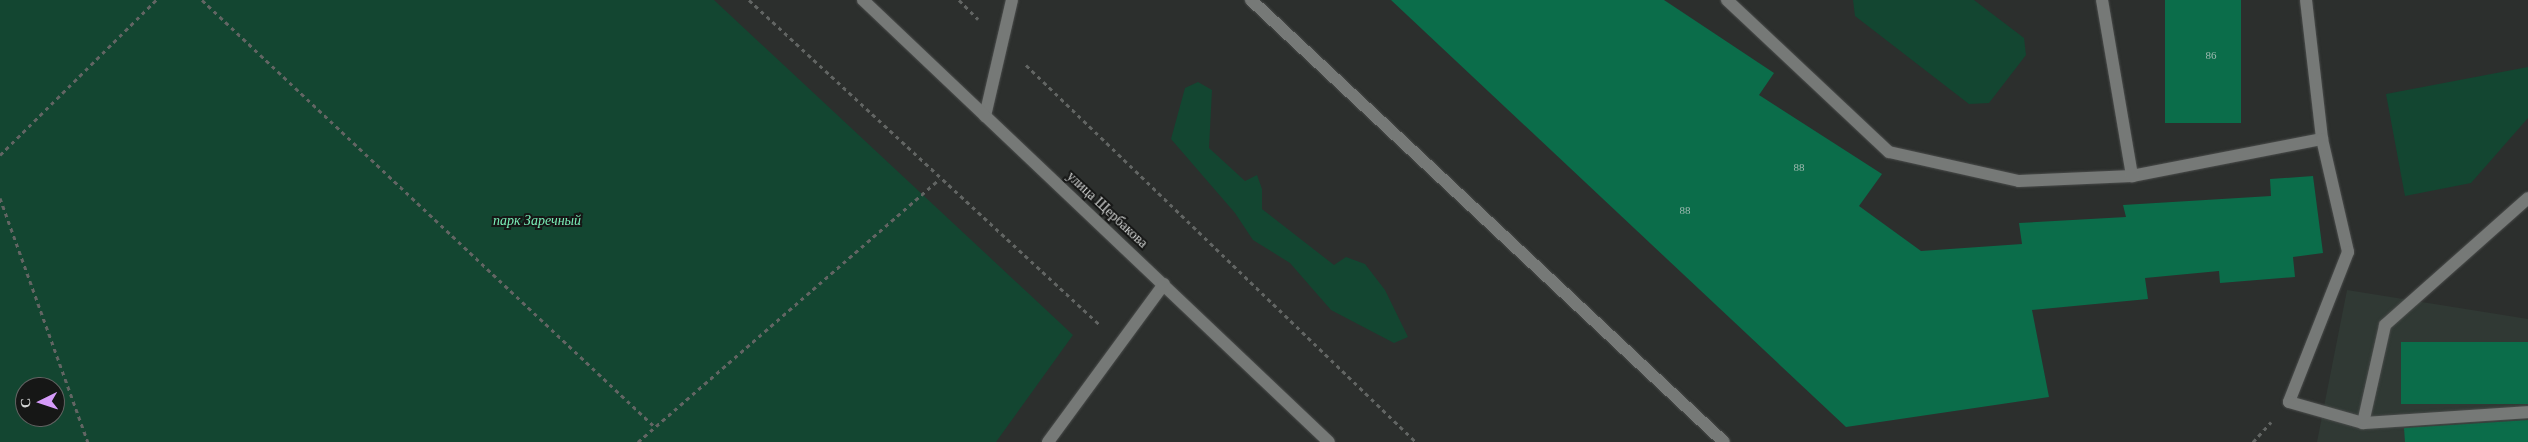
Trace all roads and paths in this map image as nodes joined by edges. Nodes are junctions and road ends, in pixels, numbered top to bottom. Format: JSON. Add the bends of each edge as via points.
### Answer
{"nodes":[{"id":1,"x":156,"y":0,"type":"edge"},
{"id":2,"x":202,"y":0,"type":"edge"},
{"id":3,"x":748,"y":0,"type":"edge"},
{"id":4,"x":863,"y":0,"type":"edge"},
{"id":5,"x":959,"y":0,"type":"edge"},
{"id":6,"x":1012,"y":0,"type":"edge"},
{"id":7,"x":1251,"y":0,"type":"edge"},
{"id":8,"x":1726,"y":0,"type":"edge"},
{"id":9,"x":2102,"y":0,"type":"edge"},
{"id":10,"x":2306,"y":0,"type":"edge"},
{"id":11,"x":1002,"y":42,"type":"junction"},
{"id":12,"x":985,"y":116,"type":"junction"},
{"id":13,"x":2322,"y":139,"type":"junction"},
{"id":14,"x":0,"y":155,"type":"edge"},
{"id":15,"x":2132,"y":176,"type":"junction"},
{"id":16,"x":939,"y":179,"type":"junction"},
{"id":17,"x":0,"y":198,"type":"edge"},
{"id":18,"x":2528,"y":198,"type":"edge"},
{"id":19,"x":1164,"y":284,"type":"junction"},
{"id":20,"x":1119,"y":342,"type":"junction"},
{"id":21,"x":2528,"y":412,"type":"edge"},
{"id":22,"x":2363,"y":423,"type":"junction"},
{"id":23,"x":655,"y":427,"type":"junction"},
{"id":24,"x":88,"y":442,"type":"edge"},
{"id":25,"x":638,"y":442,"type":"edge"},
{"id":26,"x":1048,"y":442,"type":"edge"},
{"id":27,"x":1329,"y":442,"type":"edge"},
{"id":28,"x":1416,"y":442,"type":"edge"},
{"id":29,"x":1724,"y":442,"type":"edge"}],
"edges":[{"from":1,"to":14,"type":"path"},
{"from":2,"to":23,"type":"path"},
{"from":3,"to":16,"type":"path"},
{"from":4,"to":12,"type":"main road","name":"улица Щербакова"},
{"from":5,"to":11,"type":"path"},
{"from":6,"to":11,"type":"main road"},
{"from":7,"to":29,"type":"main road"},
{"from":8,"to":15,"type":"main road","via":[[1889,152],[2019,181]]},
{"from":9,"to":15,"type":"main road"},
{"from":10,"to":13,"type":"main road"},
{"from":11,"to":12,"type":"main road"},
{"from":11,"to":28,"type":"path"},
{"from":12,"to":19,"type":"main road","name":"улица Щербакова"},
{"from":13,"to":15,"type":"main road"},
{"from":13,"to":22,"type":"main road","via":[[2348,252],[2289,402]]},
{"from":16,"to":20,"type":"path"},
{"from":16,"to":23,"type":"path"},
{"from":17,"to":24,"type":"path"},
{"from":18,"to":22,"type":"main road","via":[[2386,325]]},
{"from":19,"to":20,"type":"main road"},
{"from":19,"to":27,"type":"main road","name":"улица Щербакова"},
{"from":20,"to":26,"type":"main road"},
{"from":21,"to":22,"type":"main road"},
{"from":23,"to":25,"type":"path"}]}
